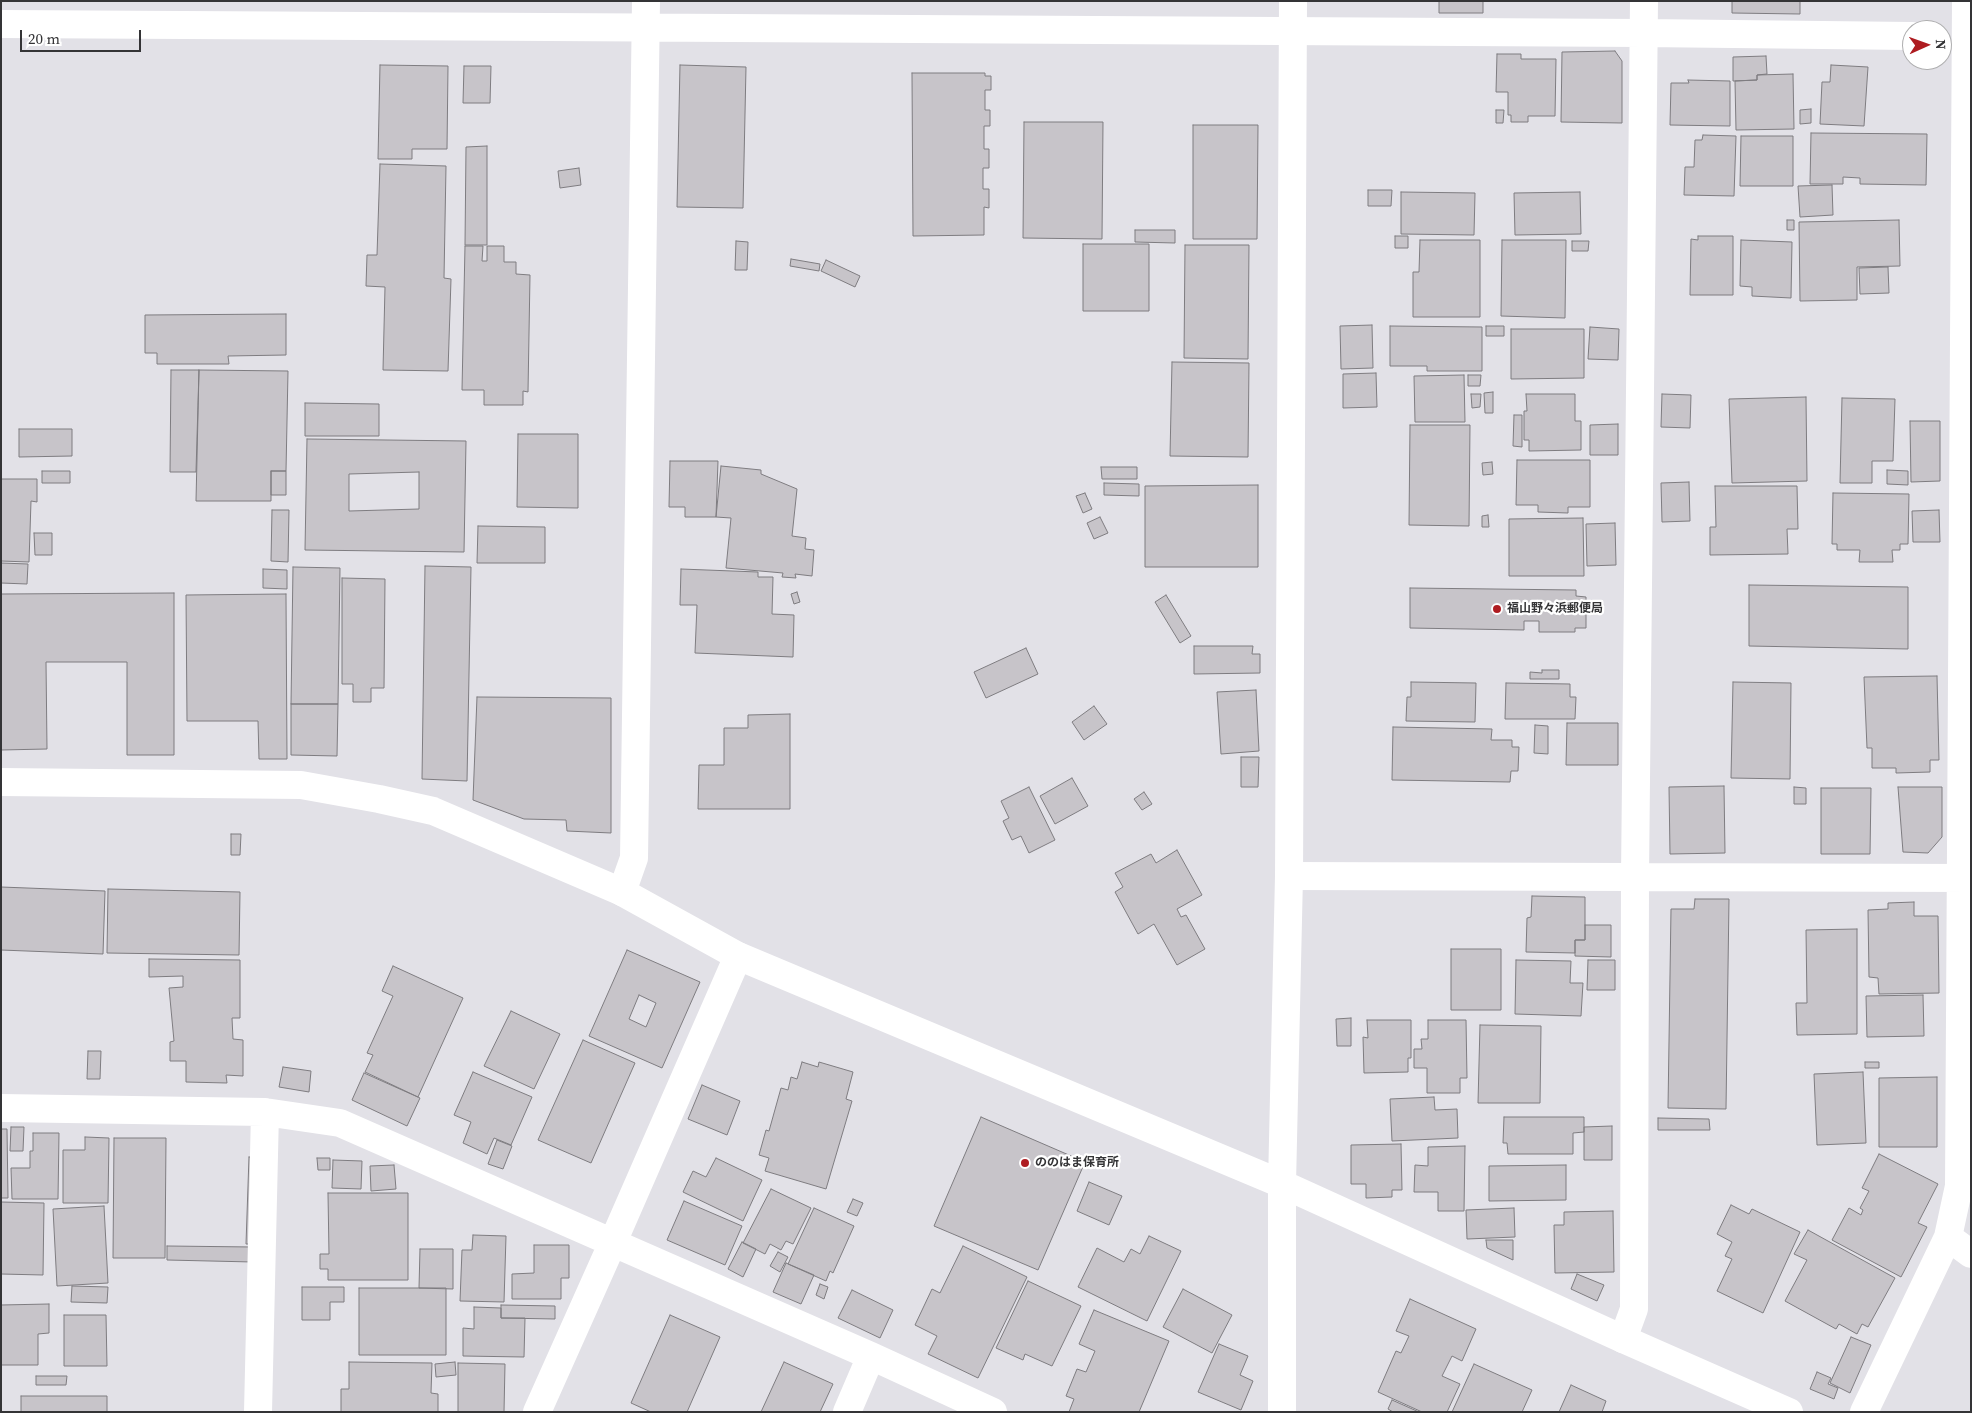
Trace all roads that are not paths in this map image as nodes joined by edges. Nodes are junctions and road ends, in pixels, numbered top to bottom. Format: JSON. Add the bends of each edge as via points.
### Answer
{"nodes":[{"id":1,"x":1293,"y":1,"type":"edge"},
{"id":2,"x":1644,"y":1,"type":"edge"},
{"id":3,"x":1966,"y":1,"type":"edge"},
{"id":4,"x":645,"y":14,"type":"edge"},
{"id":5,"x":1,"y":24,"type":"edge"},
{"id":6,"x":1293,"y":32,"type":"junction"},
{"id":7,"x":1644,"y":33,"type":"junction"},
{"id":8,"x":1902,"y":36,"type":"edge"},
{"id":9,"x":1959,"y":37,"type":"edge"},
{"id":10,"x":1,"y":782,"type":"edge"},
{"id":11,"x":1289,"y":876,"type":"junction"},
{"id":12,"x":1635,"y":877,"type":"junction"},
{"id":13,"x":1966,"y":878,"type":"edge"},
{"id":14,"x":622,"y":892,"type":"junction"},
{"id":15,"x":738,"y":956,"type":"junction"},
{"id":16,"x":1,"y":1108,"type":"edge"},
{"id":17,"x":266,"y":1112,"type":"junction"},
{"id":18,"x":1282,"y":1184,"type":"junction"},
{"id":19,"x":1965,"y":1186,"type":"edge"},
{"id":20,"x":1948,"y":1238,"type":"junction"},
{"id":21,"x":613,"y":1242,"type":"junction"},
{"id":22,"x":1971,"y":1254,"type":"edge"},
{"id":23,"x":1623,"y":1339,"type":"junction"},
{"id":24,"x":871,"y":1356,"type":"junction"},
{"id":25,"x":258,"y":1412,"type":"edge"},
{"id":26,"x":537,"y":1412,"type":"edge"},
{"id":27,"x":847,"y":1412,"type":"edge"},
{"id":28,"x":993,"y":1412,"type":"edge"},
{"id":29,"x":1282,"y":1412,"type":"edge"},
{"id":30,"x":1789,"y":1412,"type":"edge"},
{"id":31,"x":1864,"y":1412,"type":"edge"}],
"edges":[{"from":1,"to":6,"type":"street"},
{"from":2,"to":7,"type":"street"},
{"from":3,"to":9,"type":"street"},
{"from":4,"to":5,"type":"street"},
{"from":4,"to":6,"type":"street"},
{"from":4,"to":14,"type":"street","via":[[634,858]]},
{"from":6,"to":7,"type":"street"},
{"from":6,"to":11,"type":"street"},
{"from":7,"to":8,"type":"street"},
{"from":7,"to":12,"type":"street"},
{"from":9,"to":13,"type":"street"},
{"from":10,"to":14,"type":"street","via":[[301,785],[433,811]]},
{"from":11,"to":12,"type":"street"},
{"from":11,"to":18,"type":"street"},
{"from":12,"to":13,"type":"street"},
{"from":12,"to":23,"type":"street","via":[[1634,1309]]},
{"from":13,"to":19,"type":"street"},
{"from":14,"to":15,"type":"street"},
{"from":15,"to":18,"type":"street"},
{"from":15,"to":21,"type":"street"},
{"from":16,"to":17,"type":"street"},
{"from":17,"to":21,"type":"street","via":[[340,1123]]},
{"from":17,"to":25,"type":"street"},
{"from":18,"to":23,"type":"street"},
{"from":18,"to":29,"type":"street"},
{"from":19,"to":20,"type":"street"},
{"from":20,"to":22,"type":"street"},
{"from":20,"to":31,"type":"street"},
{"from":21,"to":24,"type":"street"},
{"from":21,"to":26,"type":"street"},
{"from":23,"to":30,"type":"street"},
{"from":24,"to":27,"type":"street"},
{"from":24,"to":28,"type":"street"}]}
